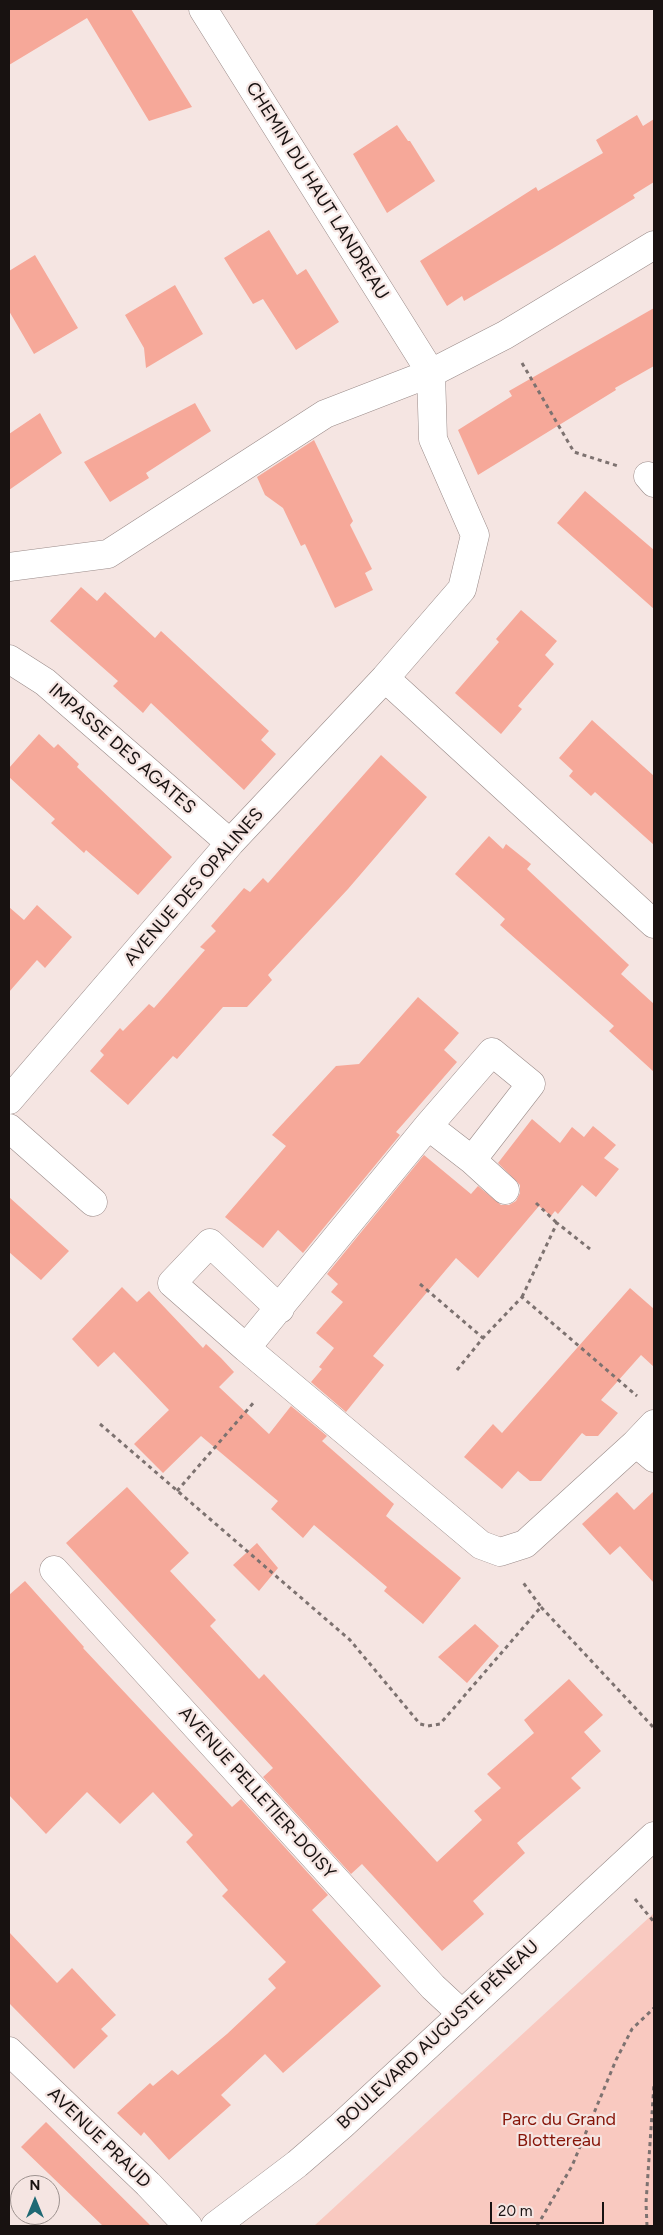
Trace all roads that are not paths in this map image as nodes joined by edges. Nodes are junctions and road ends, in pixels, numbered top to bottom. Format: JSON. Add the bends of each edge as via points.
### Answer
{"nodes":[{"id":1,"x":203,"y":9,"type":"edge"},
{"id":2,"x":654,"y":245,"type":"edge"},
{"id":3,"x":431,"y":373,"type":"junction"},
{"id":4,"x":9,"y":567,"type":"edge"},
{"id":5,"x":9,"y":659,"type":"edge"},
{"id":6,"x":385,"y":678,"type":"junction"},
{"id":7,"x":230,"y":844,"type":"junction"},
{"id":8,"x":654,"y":924,"type":"edge"},
{"id":9,"x":9,"y":1100,"type":"edge"},
{"id":10,"x":428,"y":1126,"type":"junction"},
{"id":11,"x":9,"y":1128,"type":"edge"},
{"id":12,"x":472,"y":1160,"type":"junction"},
{"id":13,"x":505,"y":1190,"type":"dead end"},
{"id":14,"x":93,"y":1202,"type":"dead end"},
{"id":15,"x":280,"y":1308,"type":"junction"},
{"id":16,"x":246,"y":1348,"type":"junction"},
{"id":17,"x":648,"y":1442,"type":"edge"},
{"id":18,"x":54,"y":1570,"type":"dead end"},
{"id":19,"x":654,"y":1836,"type":"edge"},
{"id":20,"x":461,"y":2013,"type":"junction"},
{"id":21,"x":9,"y":2051,"type":"edge"},
{"id":22,"x":188,"y":2226,"type":"edge"},
{"id":23,"x":215,"y":2226,"type":"edge"}],
"edges":[{"from":1,"to":3,"type":"street","name":"CHEMIN DU HAUT LANDREAU"},
{"from":2,"to":3,"type":"street","via":[[505,335]]},
{"from":3,"to":4,"type":"street","via":[[325,414],[108,554]]},
{"from":3,"to":6,"type":"street","name":"AVENUE DES OPALINES","via":[[433,438],[474,535],[462,588]]},
{"from":5,"to":7,"type":"street","name":"IMPASSE DES AGATES","via":[[45,682]]},
{"from":6,"to":7,"type":"street","name":"AVENUE DES OPALINES"},
{"from":6,"to":8,"type":"street"},
{"from":7,"to":9,"type":"street","name":"AVENUE DES OPALINES"},
{"from":10,"to":12,"type":"street"},
{"from":10,"to":12,"type":"street","via":[[492,1052],[531,1084]]},
{"from":10,"to":15,"type":"street"},
{"from":11,"to":14,"type":"street"},
{"from":12,"to":13,"type":"street"},
{"from":15,"to":16,"type":"street"},
{"from":15,"to":16,"type":"street","via":[[210,1243],[172,1283]]},
{"from":16,"to":17,"type":"street","via":[[481,1545],[500,1552],[525,1544]]},
{"from":18,"to":20,"type":"street","name":"AVENUE PELLETIER-DOISY","via":[[433,1987]]},
{"from":19,"to":20,"type":"street","name":"BOULEVARD AUGUSTE PÉNEAU"},
{"from":20,"to":23,"type":"street","name":"BOULEVARD AUGUSTE PÉNEAU","via":[[304,2158]]},
{"from":21,"to":22,"type":"street","name":"AVENUE PRAUD"}]}
